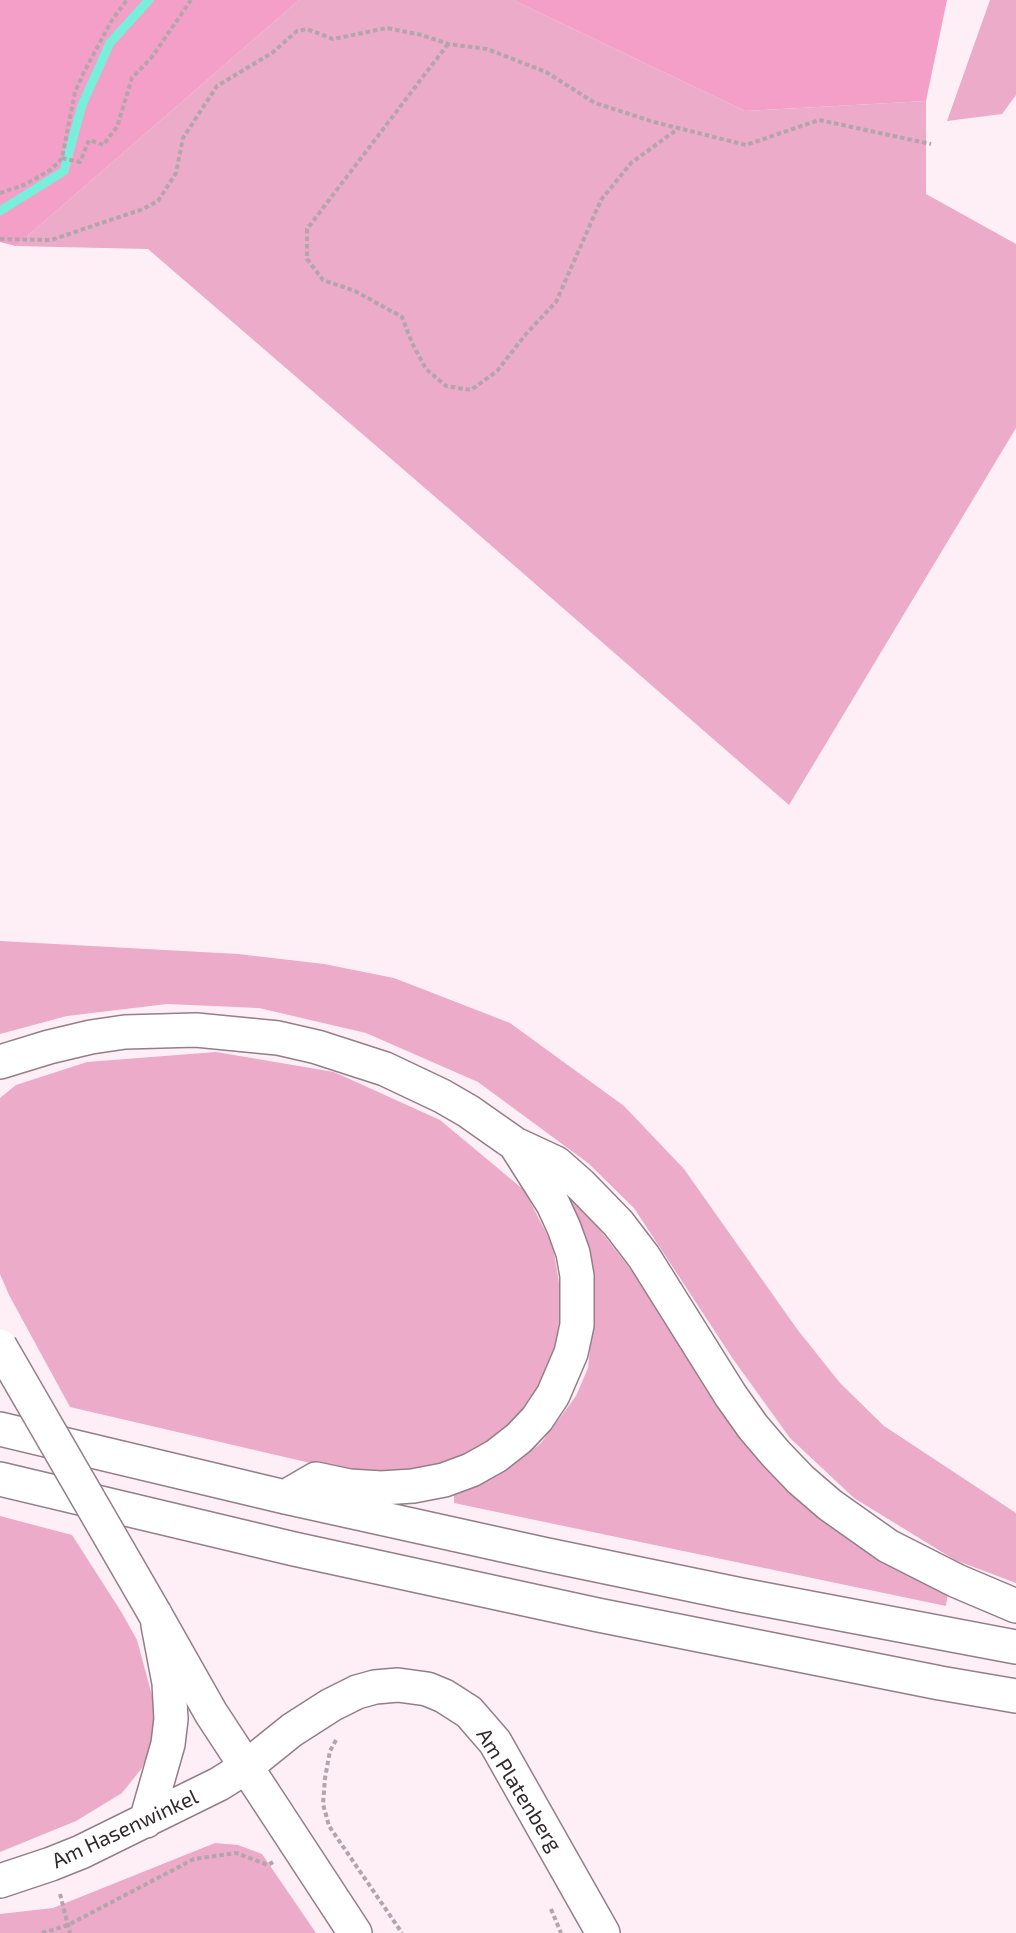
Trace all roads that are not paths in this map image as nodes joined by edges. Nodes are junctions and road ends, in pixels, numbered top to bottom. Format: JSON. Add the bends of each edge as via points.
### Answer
{"nodes":[{"id":1,"x":0,"y":1062,"type":"edge"},
{"id":2,"x":515,"y":1144,"type":"junction"},
{"id":3,"x":0,"y":1346,"type":"edge"},
{"id":4,"x":0,"y":1429,"type":"edge"},
{"id":5,"x":0,"y":1479,"type":"edge"},
{"id":6,"x":285,"y":1497,"type":"junction"},
{"id":7,"x":1016,"y":1606,"type":"edge"},
{"id":8,"x":156,"y":1614,"type":"junction"},
{"id":9,"x":1016,"y":1647,"type":"edge"},
{"id":10,"x":1016,"y":1696,"type":"edge"},
{"id":11,"x":246,"y":1767,"type":"junction"},
{"id":12,"x":146,"y":1821,"type":"junction"},
{"id":13,"x":0,"y":1881,"type":"edge"},
{"id":14,"x":355,"y":1933,"type":"edge"},
{"id":15,"x":603,"y":1933,"type":"edge"}],
"edges":[{"from":1,"to":2,"type":"main road","via":[[124,1032],[196,1030],[278,1038],[339,1053],[419,1084]]},
{"from":2,"to":6,"type":"main road","via":[[553,1204],[573,1252],[577,1276],[577,1325],[571,1353],[553,1395],[519,1438],[496,1456],[453,1477],[381,1488],[316,1479]]},
{"from":2,"to":7,"type":"main road","via":[[556,1163],[618,1223],[644,1257],[736,1404],[801,1480],[888,1546]]},
{"from":3,"to":8,"type":"main road","bridge":true},
{"from":4,"to":6,"type":"main road"},
{"from":5,"to":10,"type":"main road","via":[[294,1549],[598,1615]]},
{"from":6,"to":9,"type":"main road","via":[[741,1595]]},
{"from":8,"to":11,"type":"main road"},
{"from":8,"to":12,"type":"main road","via":[[169,1683],[171,1719],[168,1744]]},
{"from":11,"to":12,"type":"main road","name":"Am Hasenwinkel"},
{"from":11,"to":14,"type":"main road"},
{"from":11,"to":15,"type":"main road","name":"Am Platenberg","via":[[292,1730],[357,1692],[398,1685],[444,1696],[469,1712],[495,1742]]},
{"from":12,"to":13,"type":"main road","name":"Am Hasenwinkel","via":[[51,1864]]}]}
